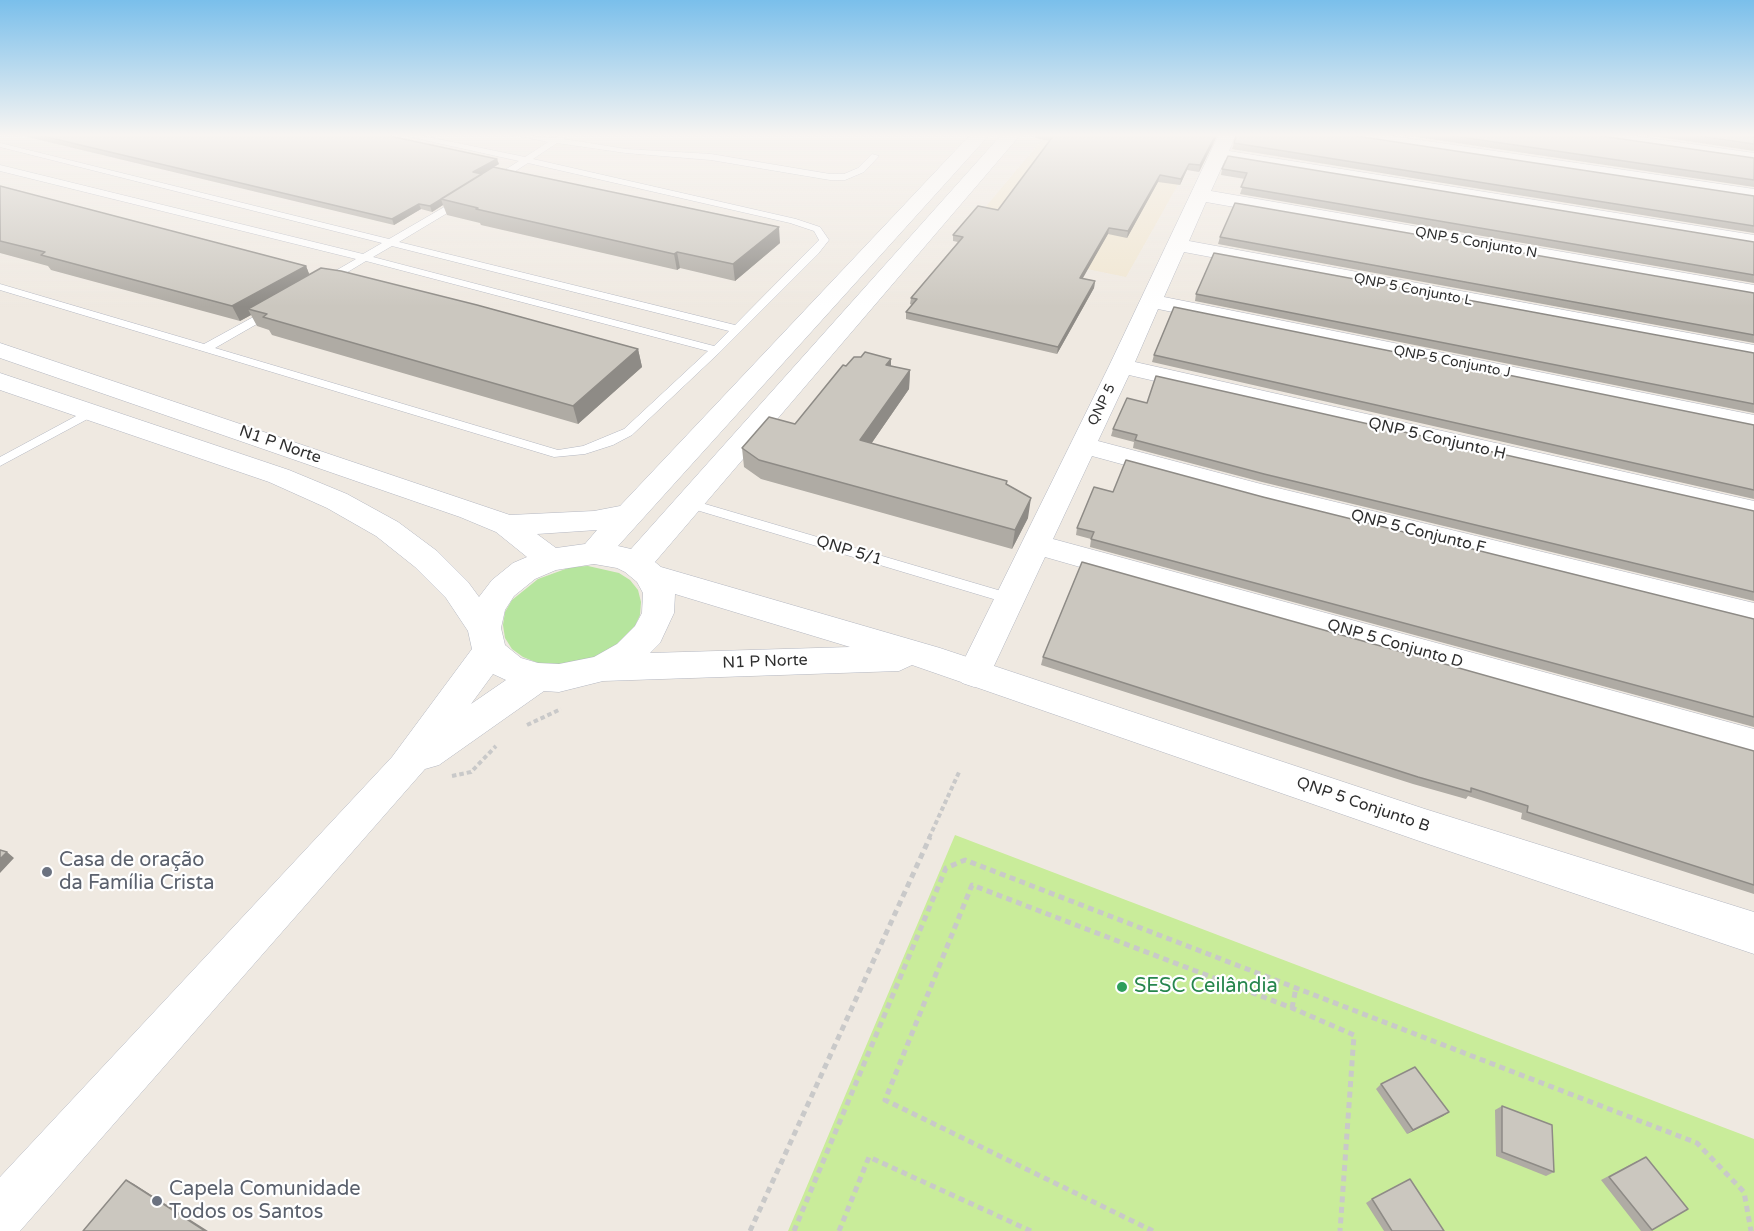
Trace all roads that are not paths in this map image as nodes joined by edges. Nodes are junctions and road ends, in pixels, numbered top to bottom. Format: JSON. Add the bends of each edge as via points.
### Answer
{"nodes":[{"id":1,"x":95,"y":191,"type":"edge"},
{"id":2,"x":188,"y":191,"type":"edge"},
{"id":3,"x":659,"y":191,"type":"edge"},
{"id":4,"x":928,"y":191,"type":"edge"},
{"id":5,"x":962,"y":191,"type":"edge"},
{"id":6,"x":1200,"y":191,"type":"edge"},
{"id":7,"x":1483,"y":191,"type":"edge"},
{"id":8,"x":1730,"y":191,"type":"edge"},
{"id":9,"x":470,"y":195,"type":"edge"},
{"id":10,"x":1198,"y":195,"type":"junction"},
{"id":11,"x":1754,"y":195,"type":"edge"},
{"id":12,"x":1754,"y":241,"type":"edge"},
{"id":13,"x":393,"y":242,"type":"junction"},
{"id":14,"x":1178,"y":245,"type":"junction"},
{"id":15,"x":366,"y":258,"type":"junction"},
{"id":16,"x":0,"y":287,"type":"edge"},
{"id":17,"x":315,"y":287,"type":"edge"},
{"id":18,"x":1754,"y":292,"type":"edge"},
{"id":19,"x":1150,"y":301,"type":"junction"},
{"id":20,"x":285,"y":304,"type":"edge"},
{"id":21,"x":736,"y":329,"type":"junction"},
{"id":22,"x":0,"y":350,"type":"edge"},
{"id":23,"x":204,"y":350,"type":"junction"},
{"id":24,"x":716,"y":350,"type":"junction"},
{"id":25,"x":1754,"y":352,"type":"edge"},
{"id":26,"x":1121,"y":366,"type":"junction"},
{"id":27,"x":0,"y":381,"type":"edge"},
{"id":28,"x":91,"y":412,"type":"junction"},
{"id":29,"x":1754,"y":423,"type":"edge"},
{"id":30,"x":1083,"y":445,"type":"junction"},
{"id":31,"x":0,"y":462,"type":"edge"},
{"id":32,"x":688,"y":503,"type":"junction"},
{"id":33,"x":1754,"y":510,"type":"edge"},
{"id":34,"x":632,"y":514,"type":"junction"},
{"id":35,"x":507,"y":525,"type":"junction"},
{"id":36,"x":1036,"y":544,"type":"junction"},
{"id":37,"x":594,"y":553,"type":"junction"},
{"id":38,"x":550,"y":560,"type":"junction"},
{"id":39,"x":643,"y":570,"type":"junction"},
{"id":40,"x":1010,"y":599,"type":"junction"},
{"id":41,"x":1754,"y":615,"type":"edge"},
{"id":42,"x":487,"y":640,"type":"junction"},
{"id":43,"x":928,"y":657,"type":"junction"},
{"id":44,"x":603,"y":668,"type":"junction"},
{"id":45,"x":974,"y":674,"type":"junction"},
{"id":46,"x":538,"y":677,"type":"junction"},
{"id":47,"x":1754,"y":744,"type":"edge"},
{"id":48,"x":405,"y":768,"type":"junction"},
{"id":49,"x":1754,"y":933,"type":"edge"},
{"id":50,"x":0,"y":1215,"type":"edge"}],
"edges":[{"from":1,"to":15,"type":"lane"},
{"from":2,"to":13,"type":"lane"},
{"from":3,"to":21,"type":"lane","via":[[817,229],[824,240]]},
{"from":4,"to":34,"type":"main road"},
{"from":5,"to":32,"type":"main road"},
{"from":6,"to":10,"type":"street","name":"QNP 5"},
{"from":7,"to":12,"type":"street"},
{"from":8,"to":11,"type":"street"},
{"from":9,"to":13,"type":"lane"},
{"from":10,"to":14,"type":"street","name":"QNP 5"},
{"from":10,"to":18,"type":"street","name":"QNP 5 Conjunto N"},
{"from":13,"to":15,"type":"lane"},
{"from":13,"to":21,"type":"lane"},
{"from":14,"to":19,"type":"street","name":"QNP 5"},
{"from":14,"to":25,"type":"street","name":"QNP 5 Conjunto L"},
{"from":15,"to":17,"type":"lane"},
{"from":15,"to":24,"type":"lane"},
{"from":16,"to":23,"type":"lane"},
{"from":19,"to":26,"type":"street","name":"QNP 5"},
{"from":19,"to":29,"type":"street","name":"QNP 5 Conjunto J"},
{"from":20,"to":23,"type":"lane"},
{"from":21,"to":24,"type":"lane"},
{"from":22,"to":35,"type":"main road","name":"N1 P Norte"},
{"from":23,"to":24,"type":"lane","via":[[558,454],[593,448],[628,432]]},
{"from":26,"to":30,"type":"street","name":"QNP 5"},
{"from":26,"to":33,"type":"street","name":"QNP 5 Conjunto H"},
{"from":27,"to":28,"type":"main road","name":"N1 P Norte"},
{"from":28,"to":31,"type":"lane"},
{"from":28,"to":42,"type":"main road","name":"N1 P Norte","via":[[279,476],[377,523],[426,559],[457,591]]},
{"from":30,"to":36,"type":"street","name":"QNP 5"},
{"from":30,"to":41,"type":"street","name":"QNP 5 Conjunto F"},
{"from":32,"to":39,"type":"main road"},
{"from":32,"to":40,"type":"lane","name":"QNP 5/1"},
{"from":34,"to":35,"type":"main road","via":[[594,521]]},
{"from":34,"to":37,"type":"main road"},
{"from":35,"to":38,"type":"main road","name":"N1 P Norte"},
{"from":36,"to":40,"type":"street","name":"QNP 5"},
{"from":36,"to":47,"type":"street","name":"QNP 5 Conjunto D"},
{"from":37,"to":38,"type":"main road"},
{"from":37,"to":39,"type":"main road","via":[[624,558]]},
{"from":38,"to":42,"type":"main road","via":[[503,588],[489,608]]},
{"from":39,"to":43,"type":"main road","name":"N1 P Norte"},
{"from":39,"to":44,"type":"main road","via":[[659,593],[658,613],[648,634],[629,653]]},
{"from":40,"to":45,"type":"street","name":"QNP 5"},
{"from":42,"to":46,"type":"main road","via":[[509,668]]},
{"from":42,"to":48,"type":"main road"},
{"from":43,"to":44,"type":"main road","name":"N1 P Norte"},
{"from":43,"to":45,"type":"main road","name":"N1 P Norte"},
{"from":44,"to":46,"type":"main road","via":[[581,675]]},
{"from":45,"to":49,"type":"main road","name":"QNP 5 Conjunto B"},
{"from":46,"to":48,"type":"main road"},
{"from":48,"to":50,"type":"main road"}]}
